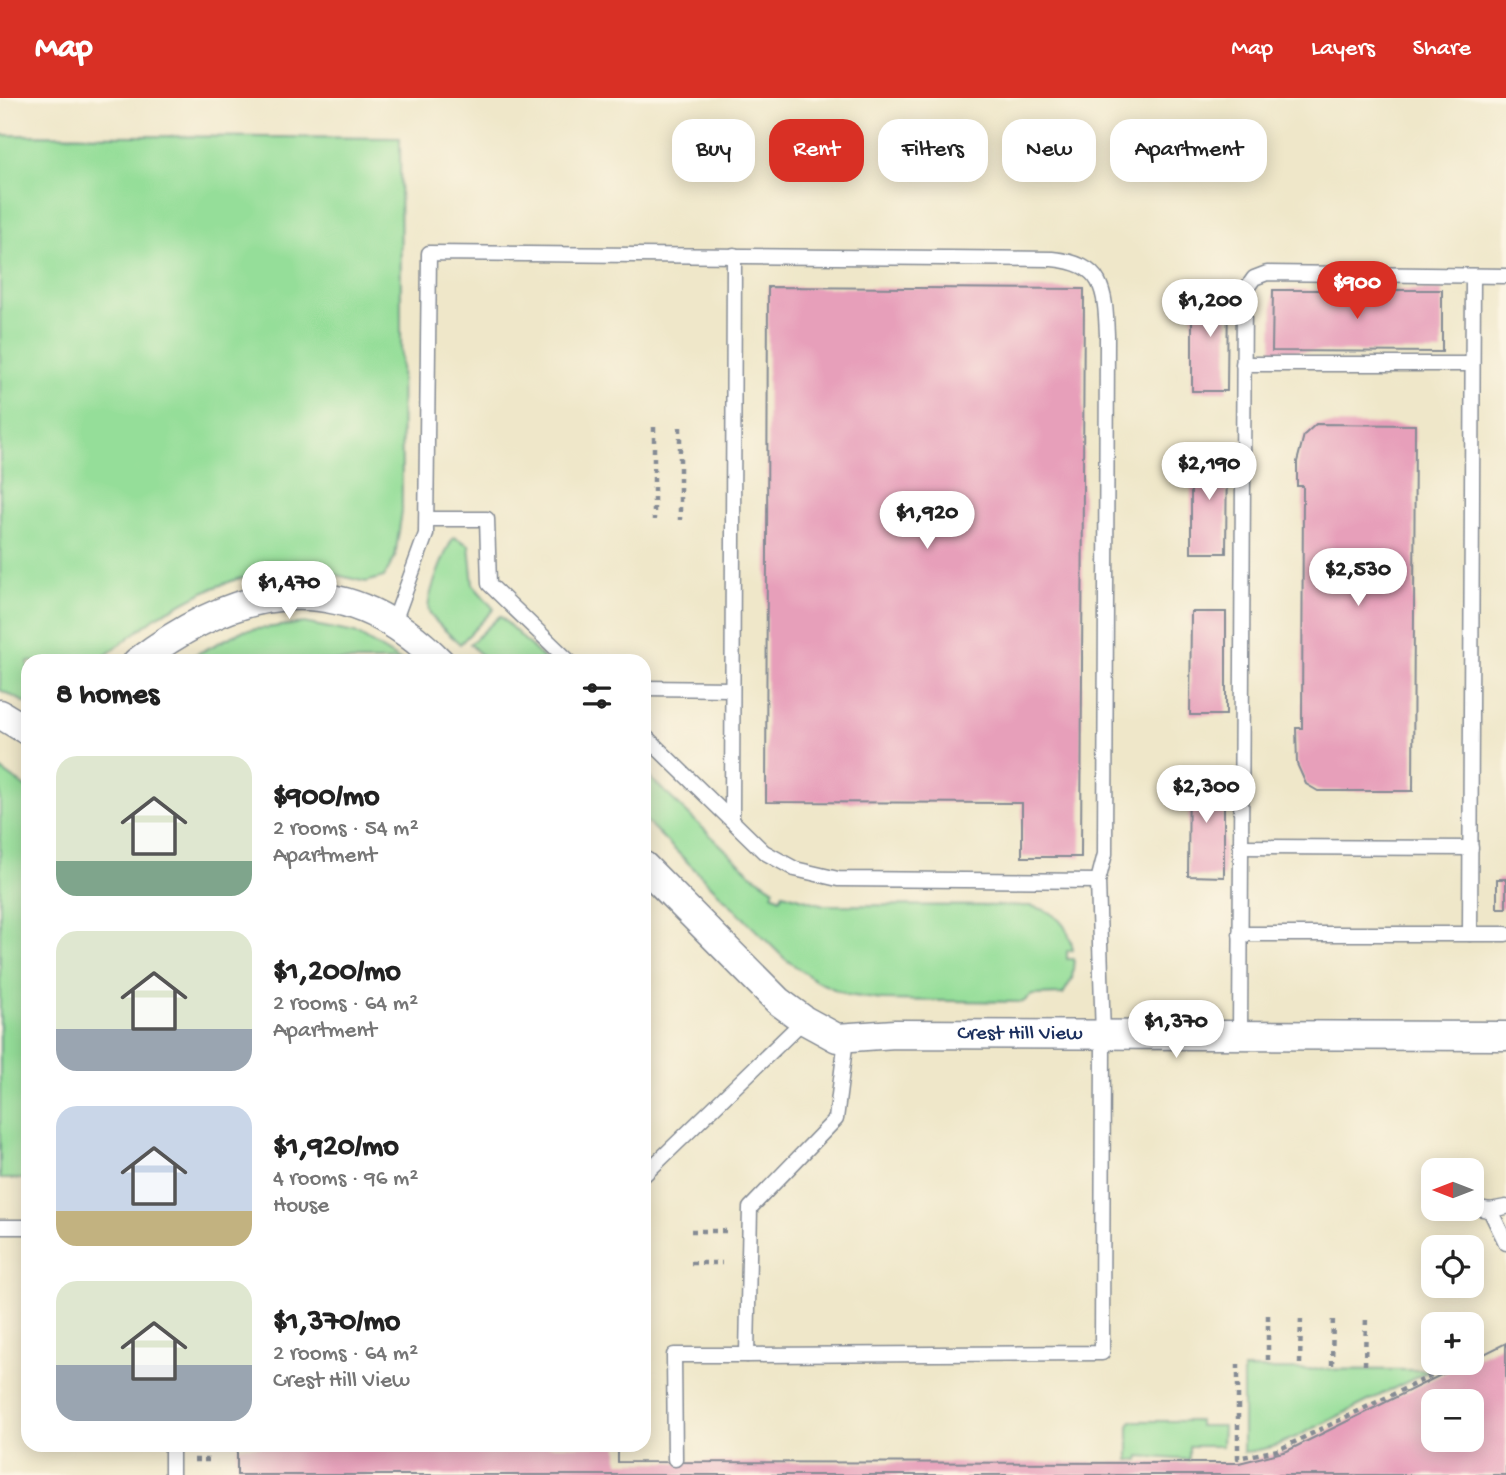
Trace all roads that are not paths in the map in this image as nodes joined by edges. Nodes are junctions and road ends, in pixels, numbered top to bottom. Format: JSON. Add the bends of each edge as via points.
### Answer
{"nodes":[{"id":1,"x":734,"y":255,"type":"junction"},
{"id":2,"x":1473,"y":276,"type":"junction"},
{"id":3,"x":1506,"y":276,"type":"edge"},
{"id":4,"x":1243,"y":365,"type":"junction"},
{"id":5,"x":1472,"y":365,"type":"junction"},
{"id":6,"x":428,"y":519,"type":"junction"},
{"id":7,"x":394,"y":622,"type":"junction"},
{"id":8,"x":149,"y":654,"type":"edge"},
{"id":9,"x":431,"y":654,"type":"edge"},
{"id":10,"x":562,"y":654,"type":"edge"},
{"id":11,"x":651,"y":688,"type":"edge"},
{"id":12,"x":732,"y":689,"type":"junction"},
{"id":13,"x":0,"y":714,"type":"edge"},
{"id":14,"x":21,"y":727,"type":"edge"},
{"id":15,"x":651,"y":742,"type":"edge"},
{"id":16,"x":732,"y":820,"type":"junction"},
{"id":17,"x":1240,"y":847,"type":"junction"},
{"id":18,"x":1471,"y":848,"type":"junction"},
{"id":19,"x":651,"y":873,"type":"edge"},
{"id":20,"x":1098,"y":881,"type":"junction"},
{"id":21,"x":1240,"y":934,"type":"junction"},
{"id":22,"x":1470,"y":934,"type":"junction"},
{"id":23,"x":1506,"y":934,"type":"edge"},
{"id":24,"x":804,"y":1020,"type":"junction"},
{"id":25,"x":1102,"y":1035,"type":"junction"},
{"id":26,"x":1240,"y":1036,"type":"junction"},
{"id":27,"x":1506,"y":1036,"type":"edge"},
{"id":28,"x":846,"y":1039,"type":"junction"},
{"id":29,"x":651,"y":1168,"type":"edge"},
{"id":30,"x":1506,"y":1207,"type":"edge"},
{"id":31,"x":1484,"y":1209,"type":"edge"},
{"id":32,"x":1490,"y":1210,"type":"junction"},
{"id":33,"x":0,"y":1227,"type":"edge"},
{"id":34,"x":21,"y":1227,"type":"edge"},
{"id":35,"x":1506,"y":1243,"type":"edge"},
{"id":36,"x":747,"y":1355,"type":"junction"},
{"id":37,"x":172,"y":1452,"type":"edge"},
{"id":38,"x":674,"y":1459,"type":"dead end"},
{"id":39,"x":172,"y":1475,"type":"edge"}],
"edges":[{"from":1,"to":6,"type":"lane","via":[[429,253]]},
{"from":1,"to":12,"type":"lane"},
{"from":1,"to":20,"type":"lane","via":[[1052,259],[1086,268],[1100,282],[1107,335],[1105,855]]},
{"from":2,"to":3,"type":"lane"},
{"from":2,"to":4,"type":"lane","via":[[1260,274],[1244,292]]},
{"from":2,"to":5,"type":"lane"},
{"from":4,"to":5,"type":"lane"},
{"from":4,"to":17,"type":"lane"},
{"from":5,"to":18,"type":"lane"},
{"from":6,"to":7,"type":"lane","via":[[418,563]]},
{"from":6,"to":10,"type":"lane","via":[[487,519],[489,584]]},
{"from":7,"to":8,"type":"street","via":[[338,600],[268,598],[195,623]]},
{"from":7,"to":9,"type":"street"},
{"from":11,"to":12,"type":"lane"},
{"from":12,"to":16,"type":"lane"},
{"from":13,"to":14,"type":"street"},
{"from":15,"to":16,"type":"lane"},
{"from":16,"to":20,"type":"lane","via":[[772,857],[817,876]]},
{"from":17,"to":18,"type":"lane"},
{"from":17,"to":21,"type":"lane"},
{"from":18,"to":22,"type":"lane"},
{"from":19,"to":24,"type":"street","name":"Crest Hill View","via":[[778,1001]]},
{"from":20,"to":25,"type":"lane"},
{"from":21,"to":22,"type":"lane"},
{"from":21,"to":26,"type":"lane"},
{"from":22,"to":23,"type":"lane"},
{"from":24,"to":28,"type":"street","name":"Crest Hill View"},
{"from":24,"to":29,"type":"lane"},
{"from":25,"to":26,"type":"street","name":"Crest Hill View"},
{"from":25,"to":28,"type":"street","name":"Crest Hill View","via":[[895,1034]]},
{"from":25,"to":36,"type":"lane","via":[[1102,1353]]},
{"from":26,"to":27,"type":"street","name":"Crest Hill View"},
{"from":28,"to":36,"type":"lane","via":[[836,1119],[753,1203],[747,1215]]},
{"from":30,"to":32,"type":"lane"},
{"from":31,"to":32,"type":"lane"},
{"from":32,"to":35,"type":"lane"},
{"from":33,"to":34,"type":"lane"},
{"from":36,"to":38,"type":"lane","via":[[674,1355]]},
{"from":37,"to":39,"type":"lane"}]}
